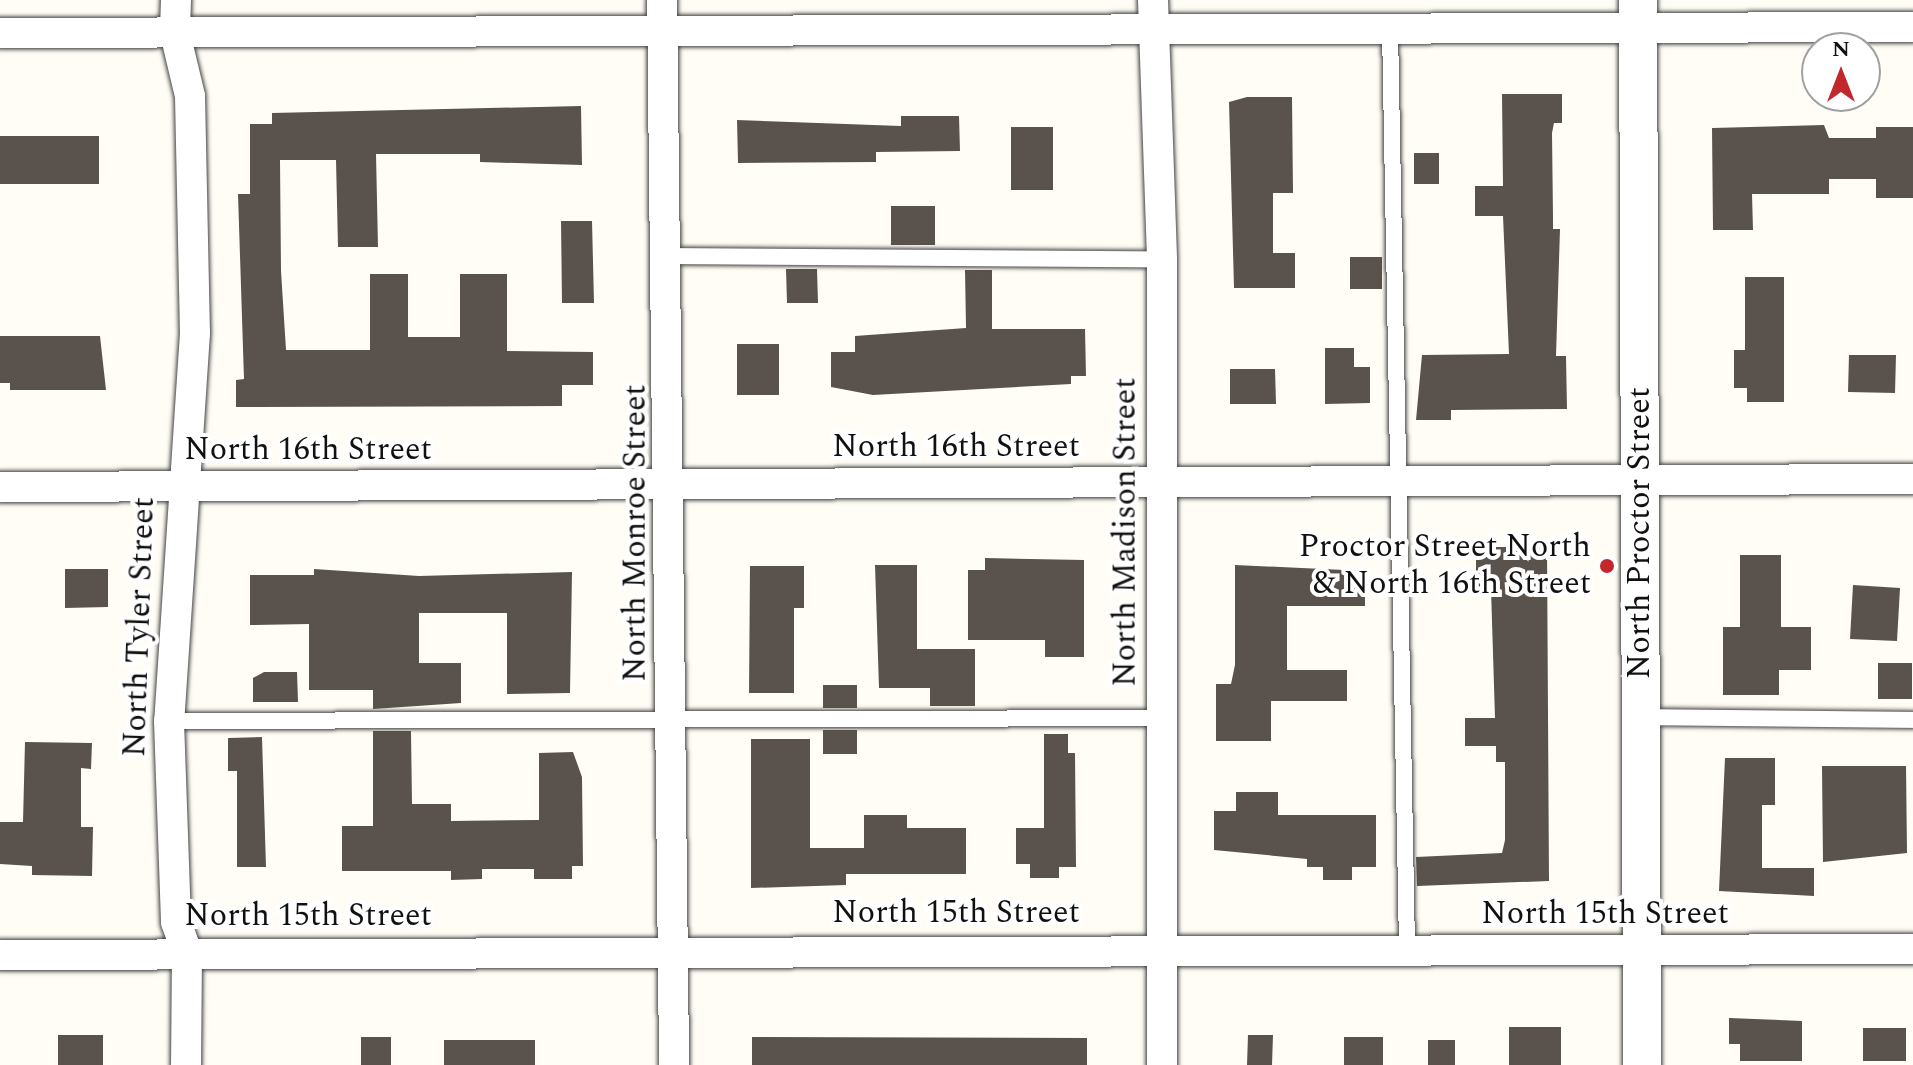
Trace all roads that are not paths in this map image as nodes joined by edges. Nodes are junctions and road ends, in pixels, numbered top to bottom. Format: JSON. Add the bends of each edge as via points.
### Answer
{"nodes":[{"id":1,"x":176,"y":0,"type":"edge"},
{"id":2,"x":662,"y":0,"type":"edge"},
{"id":3,"x":1153,"y":14,"type":"edge"},
{"id":4,"x":1638,"y":14,"type":"edge"},
{"id":5,"x":1913,"y":27,"type":"edge"},
{"id":6,"x":1390,"y":28,"type":"junction"},
{"id":7,"x":661,"y":31,"type":"junction"},
{"id":8,"x":0,"y":33,"type":"edge"},
{"id":9,"x":175,"y":33,"type":"junction"},
{"id":10,"x":671,"y":256,"type":"junction"},
{"id":11,"x":1162,"y":259,"type":"junction"},
{"id":12,"x":1913,"y":479,"type":"edge"},
{"id":13,"x":1402,"y":481,"type":"junction"},
{"id":14,"x":1162,"y":482,"type":"junction"},
{"id":15,"x":1639,"y":482,"type":"junction"},
{"id":16,"x":672,"y":485,"type":"junction"},
{"id":17,"x":182,"y":486,"type":"junction"},
{"id":18,"x":0,"y":487,"type":"edge"},
{"id":19,"x":1641,"y":717,"type":"junction"},
{"id":20,"x":1162,"y":718,"type":"junction"},
{"id":21,"x":673,"y":720,"type":"junction"},
{"id":22,"x":1913,"y":720,"type":"edge"},
{"id":23,"x":169,"y":721,"type":"junction"},
{"id":24,"x":1162,"y":948,"type":"junction"},
{"id":25,"x":1407,"y":948,"type":"junction"},
{"id":26,"x":1913,"y":949,"type":"edge"},
{"id":27,"x":674,"y":950,"type":"junction"},
{"id":28,"x":1643,"y":952,"type":"junction"},
{"id":29,"x":187,"y":953,"type":"junction"},
{"id":30,"x":0,"y":955,"type":"edge"},
{"id":31,"x":186,"y":1065,"type":"edge"},
{"id":32,"x":674,"y":1065,"type":"edge"},
{"id":33,"x":1162,"y":1065,"type":"edge"},
{"id":34,"x":1642,"y":1065,"type":"edge"}],
"edges":[{"from":1,"to":9,"type":"street","name":"North Tyler Street"},
{"from":2,"to":7,"type":"street","name":"North Monroe Street"},
{"from":3,"to":6,"type":"street"},
{"from":3,"to":7,"type":"street"},
{"from":3,"to":11,"type":"street","name":"North Madison Street"},
{"from":4,"to":5,"type":"street"},
{"from":4,"to":6,"type":"street"},
{"from":4,"to":15,"type":"street","name":"North Proctor Street"},
{"from":6,"to":13,"type":"lane"},
{"from":7,"to":9,"type":"street"},
{"from":7,"to":10,"type":"street","name":"North Monroe Street"},
{"from":8,"to":9,"type":"street"},
{"from":9,"to":17,"type":"street","name":"North Tyler Street","via":[[190,96],[195,317]]},
{"from":10,"to":11,"type":"lane"},
{"from":10,"to":16,"type":"street","name":"North Monroe Street"},
{"from":11,"to":14,"type":"street","name":"North Madison Street"},
{"from":12,"to":15,"type":"street","name":"North 16th Street"},
{"from":13,"to":14,"type":"street","name":"North 16th Street"},
{"from":13,"to":15,"type":"street","name":"North 16th Street"},
{"from":13,"to":25,"type":"lane"},
{"from":14,"to":16,"type":"street","name":"North 16th Street"},
{"from":14,"to":20,"type":"street","name":"North Madison Street"},
{"from":15,"to":19,"type":"street","name":"North Proctor Street"},
{"from":16,"to":17,"type":"street","name":"North 16th Street"},
{"from":16,"to":21,"type":"street","name":"North Monroe Street"},
{"from":17,"to":18,"type":"street","name":"North 16th Street"},
{"from":17,"to":23,"type":"street","name":"North Tyler Street"},
{"from":19,"to":22,"type":"lane"},
{"from":19,"to":28,"type":"street","name":"North Proctor Street"},
{"from":20,"to":21,"type":"lane"},
{"from":20,"to":24,"type":"street","name":"North Madison Street"},
{"from":21,"to":23,"type":"lane"},
{"from":21,"to":27,"type":"street","name":"North Monroe Street"},
{"from":23,"to":29,"type":"street","name":"North Tyler Street","via":[[176,922]]},
{"from":24,"to":25,"type":"street","name":"North 15th Street"},
{"from":24,"to":27,"type":"street","name":"North 15th Street"},
{"from":24,"to":33,"type":"street","name":"North Madison Street"},
{"from":25,"to":28,"type":"street","name":"North 15th Street"},
{"from":26,"to":28,"type":"street","name":"North 15th Street"},
{"from":27,"to":29,"type":"street","name":"North 15th Street"},
{"from":27,"to":32,"type":"street","name":"North Monroe Street"},
{"from":28,"to":34,"type":"street","name":"North Proctor Street"},
{"from":29,"to":30,"type":"street","name":"North 15th Street"},
{"from":29,"to":31,"type":"street","name":"North Tyler Street"}]}
